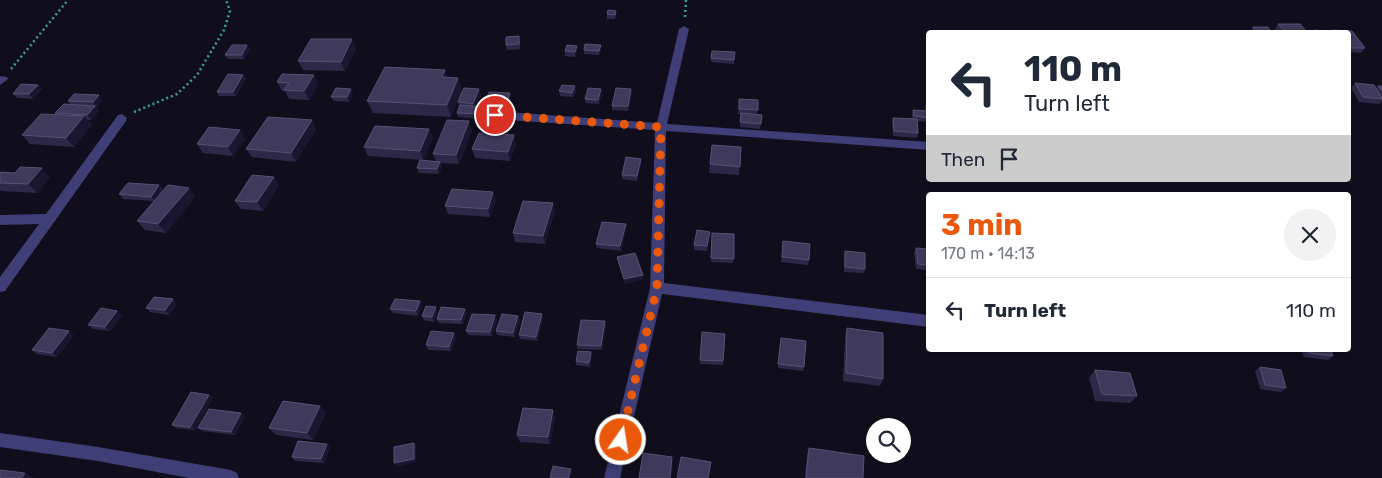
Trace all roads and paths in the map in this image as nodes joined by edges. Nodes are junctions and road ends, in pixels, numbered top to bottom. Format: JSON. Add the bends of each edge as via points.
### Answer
{"nodes":[{"id":1,"x":68,"y":0,"type":"edge"},
{"id":2,"x":226,"y":0,"type":"edge"},
{"id":3,"x":684,"y":29,"type":"dead end"},
{"id":4,"x":2,"y":81,"type":"edge"},
{"id":5,"x":495,"y":115,"type":"dead end"},
{"id":6,"x":122,"y":118,"type":"joint"},
{"id":7,"x":661,"y":127,"type":"junction"},
{"id":8,"x":926,"y":146,"type":"edge"},
{"id":9,"x":50,"y":219,"type":"junction"},
{"id":10,"x":0,"y":220,"type":"edge"},
{"id":11,"x":0,"y":287,"type":"edge"},
{"id":12,"x":657,"y":288,"type":"junction"},
{"id":13,"x":926,"y":320,"type":"edge"},
{"id":14,"x":0,"y":440,"type":"edge"},
{"id":15,"x":231,"y":478,"type":"edge"},
{"id":16,"x":612,"y":478,"type":"edge"}],
"edges":[{"from":1,"to":4,"type":"path"},
{"from":2,"to":6,"type":"path","via":[[230,11],[224,30],[197,75],[177,94]]},
{"from":3,"to":7,"type":"street"},
{"from":5,"to":7,"type":"street"},
{"from":6,"to":9,"type":"street"},
{"from":7,"to":8,"type":"street"},
{"from":7,"to":12,"type":"street"},
{"from":9,"to":10,"type":"street"},
{"from":9,"to":11,"type":"street"},
{"from":12,"to":13,"type":"street"},
{"from":12,"to":16,"type":"street"},
{"from":14,"to":15,"type":"street"}]}
